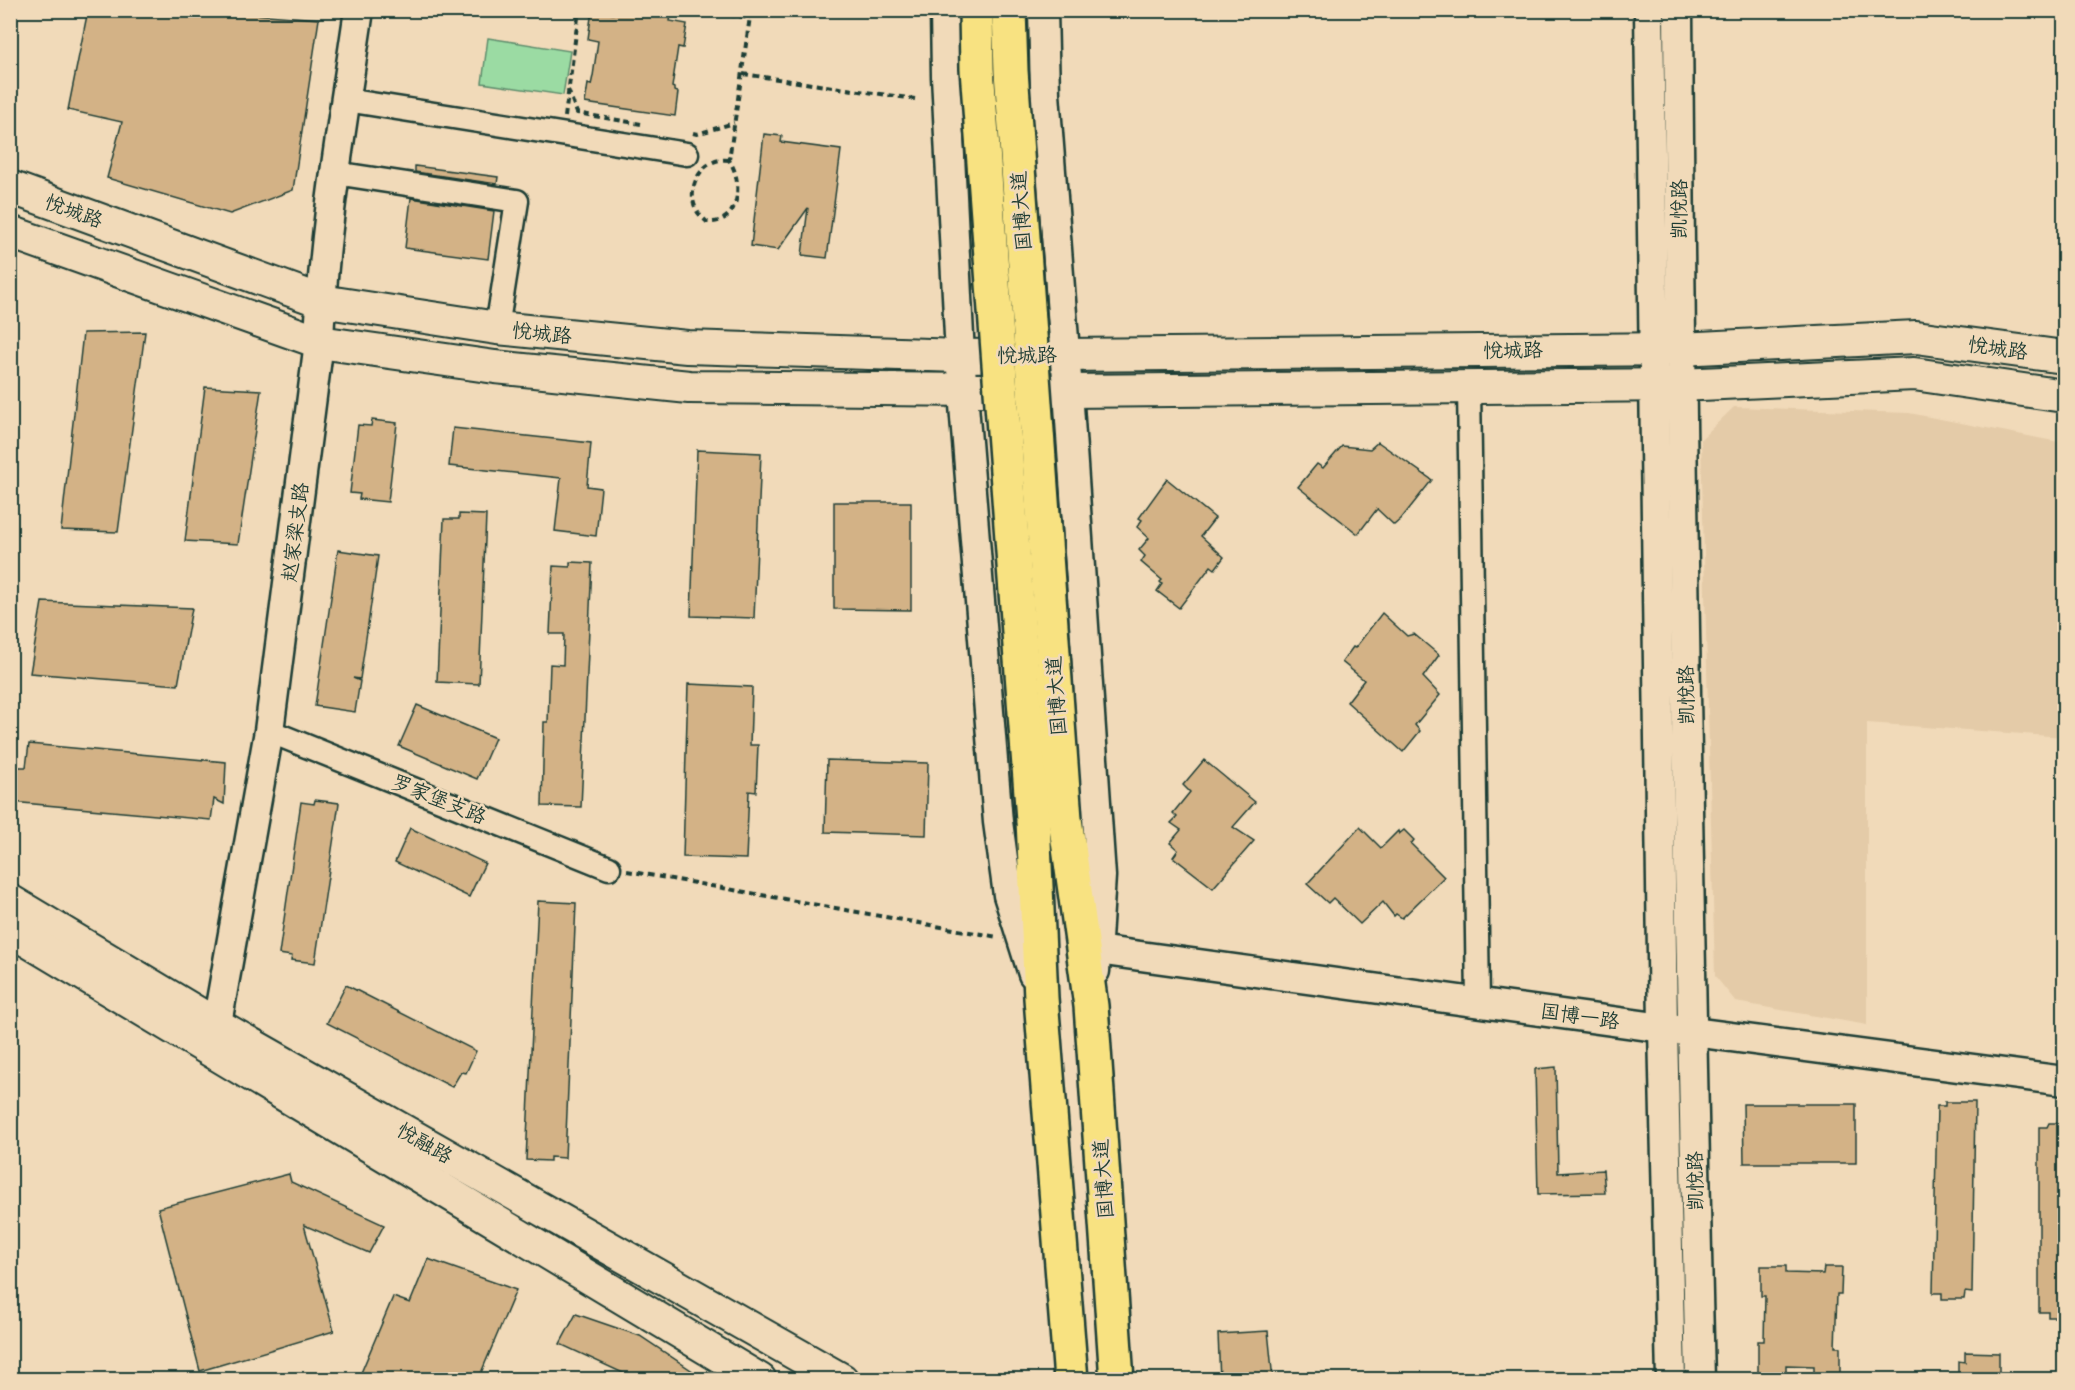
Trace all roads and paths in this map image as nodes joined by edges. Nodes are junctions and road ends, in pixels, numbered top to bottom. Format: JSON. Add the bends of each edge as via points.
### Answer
{"nodes":[{"id":1,"x":359,"y":10,"type":"edge"},
{"id":2,"x":579,"y":10,"type":"edge"},
{"id":3,"x":698,"y":10,"type":"edge"},
{"id":4,"x":751,"y":10,"type":"edge"},
{"id":5,"x":945,"y":10,"type":"edge"},
{"id":6,"x":976,"y":10,"type":"edge"},
{"id":7,"x":1009,"y":10,"type":"edge"},
{"id":8,"x":1042,"y":10,"type":"edge"},
{"id":9,"x":1649,"y":10,"type":"edge"},
{"id":10,"x":1678,"y":10,"type":"edge"},
{"id":11,"x":750,"y":18,"type":"junction"},
{"id":12,"x":743,"y":74,"type":"junction"},
{"id":13,"x":568,"y":90,"type":"junction"},
{"id":14,"x":915,"y":99,"type":"dead end"},
{"id":15,"x":346,"y":100,"type":"junction"},
{"id":16,"x":735,"y":123,"type":"junction"},
{"id":17,"x":643,"y":124,"type":"dead end"},
{"id":18,"x":686,"y":132,"type":"dead end"},
{"id":19,"x":562,"y":135,"type":"junction"},
{"id":20,"x":687,"y":154,"type":"dead end"},
{"id":21,"x":729,"y":160,"type":"junction"},
{"id":22,"x":335,"y":173,"type":"junction"},
{"id":23,"x":10,"y":187,"type":"edge"},
{"id":24,"x":10,"y":232,"type":"edge"},
{"id":25,"x":321,"y":301,"type":"junction"},
{"id":26,"x":497,"y":328,"type":"junction"},
{"id":27,"x":319,"y":342,"type":"junction"},
{"id":28,"x":1667,"y":349,"type":"junction"},
{"id":29,"x":1065,"y":354,"type":"junction"},
{"id":30,"x":960,"y":356,"type":"junction"},
{"id":31,"x":2064,"y":357,"type":"edge"},
{"id":32,"x":1667,"y":385,"type":"junction"},
{"id":33,"x":1469,"y":387,"type":"junction"},
{"id":34,"x":963,"y":390,"type":"junction"},
{"id":35,"x":1068,"y":391,"type":"junction"},
{"id":36,"x":2064,"y":396,"type":"edge"},
{"id":37,"x":269,"y":731,"type":"junction"},
{"id":38,"x":609,"y":868,"type":"joint"},
{"id":39,"x":10,"y":901,"type":"edge"},
{"id":40,"x":10,"y":930,"type":"edge"},
{"id":41,"x":1023,"y":941,"type":"junction"},
{"id":42,"x":1096,"y":950,"type":"junction"},
{"id":43,"x":1041,"y":998,"type":"junction"},
{"id":44,"x":1478,"y":1002,"type":"junction"},
{"id":45,"x":1091,"y":1006,"type":"junction"},
{"id":46,"x":1663,"y":1028,"type":"junction"},
{"id":47,"x":1692,"y":1032,"type":"junction"},
{"id":48,"x":214,"y":1038,"type":"junction"},
{"id":49,"x":2064,"y":1081,"type":"edge"},
{"id":50,"x":760,"y":1380,"type":"edge"},
{"id":51,"x":842,"y":1380,"type":"edge"},
{"id":52,"x":1071,"y":1380,"type":"edge"},
{"id":53,"x":1117,"y":1380,"type":"edge"},
{"id":54,"x":1671,"y":1380,"type":"edge"},
{"id":55,"x":1700,"y":1380,"type":"edge"}],
"edges":[{"from":1,"to":15,"type":"street","name":"赵家梁支路"},
{"from":2,"to":13,"type":"path"},
{"from":3,"to":11,"type":"path"},
{"from":4,"to":11,"type":"path"},
{"from":5,"to":30,"type":"street"},
{"from":6,"to":43,"type":"main road","name":"国博大道","bridge":true,"via":[[977,69],[1033,820]]},
{"from":7,"to":45,"type":"main road","name":"国博大道","bridge":true,"via":[[1065,819]]},
{"from":8,"to":29,"type":"street"},
{"from":9,"to":28,"type":"street","name":"凯悦路"},
{"from":10,"to":28,"type":"street","name":"凯悦路"},
{"from":11,"to":12,"type":"path"},
{"from":12,"to":14,"type":"path"},
{"from":12,"to":16,"type":"path"},
{"from":13,"to":17,"type":"path","via":[[577,113]]},
{"from":13,"to":19,"type":"path"},
{"from":15,"to":19,"type":"street"},
{"from":15,"to":22,"type":"street","name":"赵家梁支路"},
{"from":16,"to":18,"type":"path","via":[[697,134]]},
{"from":16,"to":21,"type":"path"},
{"from":19,"to":20,"type":"street"},
{"from":21,"to":21,"type":"path","via":[[714,160],[701,170],[694,186],[696,211],[707,222],[724,220],[733,209],[737,183]]},
{"from":22,"to":25,"type":"street","name":"赵家梁支路"},
{"from":22,"to":26,"type":"street","via":[[517,201]]},
{"from":23,"to":25,"type":"main road","name":"悦城路"},
{"from":24,"to":27,"type":"main road","name":"悦城路"},
{"from":25,"to":26,"type":"main road","name":"悦城路"},
{"from":25,"to":27,"type":"street","name":"赵家梁支路"},
{"from":26,"to":30,"type":"main road","name":"悦城路","via":[[687,348]]},
{"from":27,"to":34,"type":"main road","name":"悦城路","via":[[495,367],[690,387]]},
{"from":27,"to":37,"type":"street","name":"赵家梁支路"},
{"from":28,"to":29,"type":"main road","name":"悦城路"},
{"from":28,"to":31,"type":"main road","name":"悦城路","via":[[1916,337]]},
{"from":28,"to":32,"type":"street","name":"凯悦路"},
{"from":29,"to":30,"type":"main road","name":"悦城路"},
{"from":29,"to":35,"type":"street"},
{"from":30,"to":34,"type":"street"},
{"from":32,"to":33,"type":"main road","name":"悦城路"},
{"from":32,"to":36,"type":"main road","name":"悦城路","via":[[1914,374]]},
{"from":32,"to":46,"type":"street","name":"凯悦路"},
{"from":32,"to":47,"type":"street","name":"凯悦路"},
{"from":33,"to":35,"type":"main road","name":"悦城路"},
{"from":33,"to":44,"type":"street"},
{"from":34,"to":35,"type":"main road","name":"悦城路"},
{"from":34,"to":41,"type":"street","via":[[998,822],[1008,895]]},
{"from":35,"to":42,"type":"street","via":[[1101,876]]},
{"from":37,"to":38,"type":"street","name":"罗家堡支路"},
{"from":37,"to":48,"type":"street","name":"赵家梁支路"},
{"from":38,"to":41,"type":"path"},
{"from":39,"to":48,"type":"main road","name":"悦融路"},
{"from":40,"to":48,"type":"main road","name":"悦融路"},
{"from":41,"to":43,"type":"street"},
{"from":42,"to":44,"type":"street","name":"国博一路"},
{"from":42,"to":45,"type":"street"},
{"from":43,"to":52,"type":"main road","name":"国博大道"},
{"from":44,"to":46,"type":"street","name":"国博一路"},
{"from":45,"to":53,"type":"main road","name":"国博大道"},
{"from":46,"to":47,"type":"street","name":"国博一路"},
{"from":46,"to":54,"type":"street","name":"凯悦路"},
{"from":47,"to":49,"type":"street","name":"国博一路"},
{"from":47,"to":55,"type":"street","name":"凯悦路"},
{"from":48,"to":50,"type":"main road","name":"悦融路"},
{"from":48,"to":51,"type":"main road","name":"悦融路"}]}
